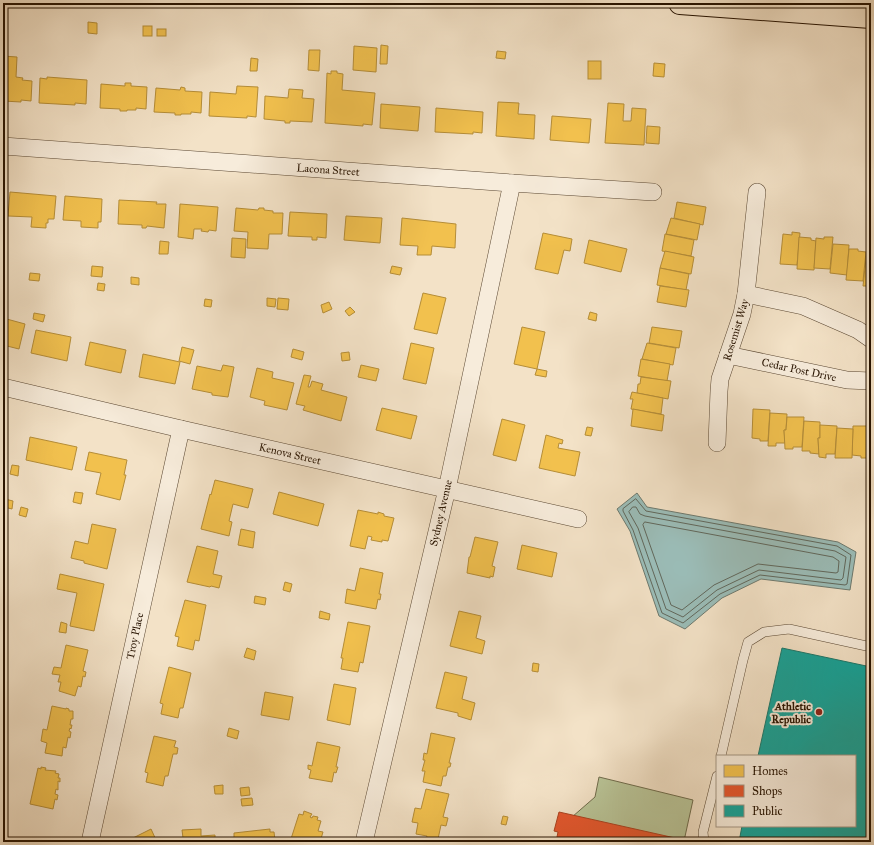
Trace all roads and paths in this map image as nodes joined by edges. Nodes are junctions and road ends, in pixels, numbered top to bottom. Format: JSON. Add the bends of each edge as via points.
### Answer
{"nodes":[{"id":1,"x":680,"y":3,"type":"edge"},
{"id":2,"x":871,"y":17,"type":"edge"},
{"id":3,"x":3,"y":146,"type":"edge"},
{"id":4,"x":512,"y":183,"type":"junction"},
{"id":5,"x":653,"y":192,"type":"dead end"},
{"id":6,"x":758,"y":192,"type":"dead end"},
{"id":7,"x":746,"y":294,"type":"junction"},
{"id":8,"x":871,"y":339,"type":"edge"},
{"id":9,"x":728,"y":355,"type":"junction"},
{"id":10,"x":871,"y":381,"type":"edge"},
{"id":11,"x":3,"y":387,"type":"edge"},
{"id":12,"x":180,"y":429,"type":"junction"},
{"id":13,"x":717,"y":443,"type":"dead end"},
{"id":14,"x":447,"y":489,"type":"junction"},
{"id":15,"x":578,"y":519,"type":"dead end"},
{"id":16,"x":871,"y":647,"type":"edge"},
{"id":17,"x":721,"y":755,"type":"edge"},
{"id":18,"x":716,"y":780,"type":"edge"},
{"id":19,"x":90,"y":842,"type":"edge"},
{"id":20,"x":364,"y":842,"type":"edge"},
{"id":21,"x":704,"y":842,"type":"edge"}],
"edges":[{"from":1,"to":2,"type":"highway"},
{"from":3,"to":4,"type":"street","name":"Lacona Street"},
{"from":4,"to":5,"type":"street","name":"Lacona Street"},
{"from":4,"to":14,"type":"street","name":"Sydney Avenue"},
{"from":6,"to":7,"type":"street","name":"Rosemist Way"},
{"from":7,"to":8,"type":"street","via":[[803,306],[858,330]]},
{"from":7,"to":9,"type":"street","name":"Rosemist Way"},
{"from":9,"to":10,"type":"street","name":"Cedar Post Drive","via":[[848,380]]},
{"from":9,"to":13,"type":"street","name":"Rosemist Way","via":[[720,379]]},
{"from":11,"to":12,"type":"street","name":"Kenova Street"},
{"from":12,"to":14,"type":"street","name":"Kenova Street"},
{"from":12,"to":19,"type":"street","name":"Troy Place"},
{"from":14,"to":15,"type":"street","name":"Kenova Street"},
{"from":14,"to":20,"type":"street","name":"Sydney Avenue"},
{"from":16,"to":17,"type":"lane","via":[[789,629],[764,632],[748,642]]},
{"from":18,"to":21,"type":"lane","via":[[703,832]]}]}
